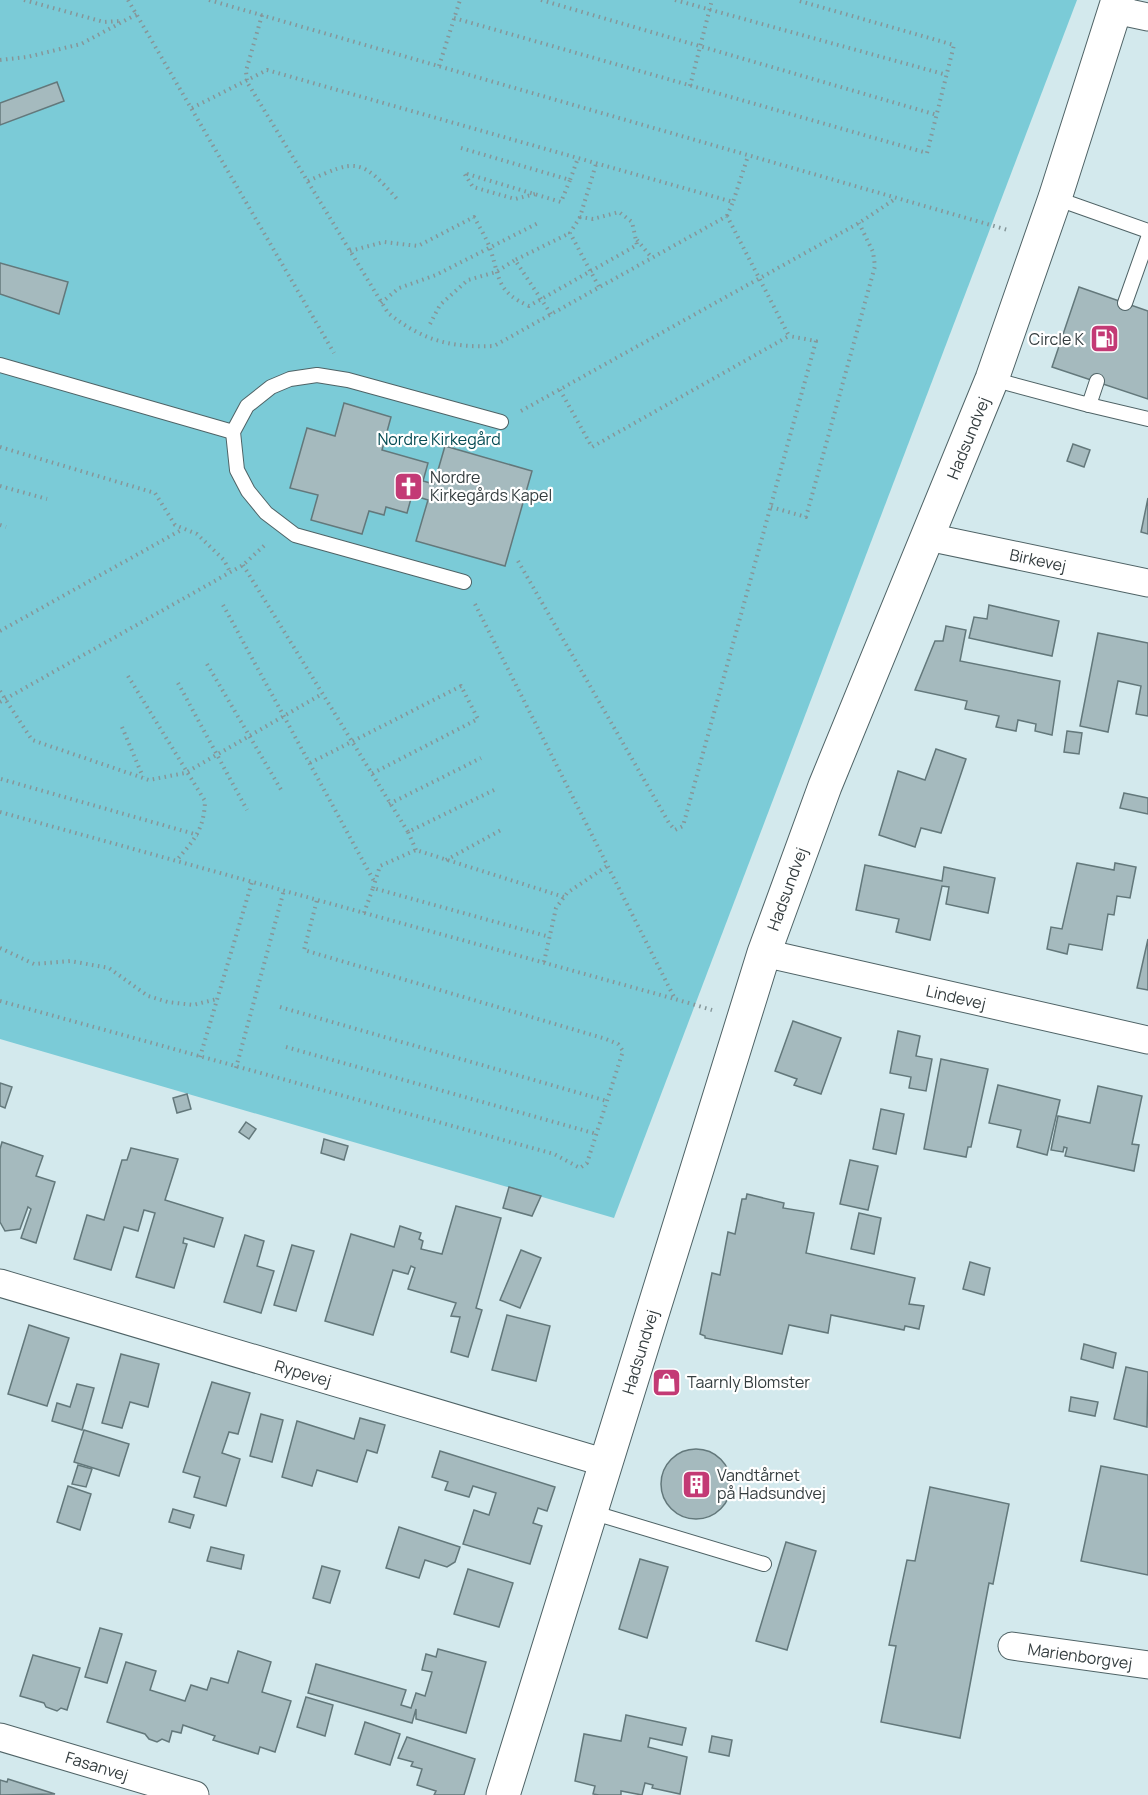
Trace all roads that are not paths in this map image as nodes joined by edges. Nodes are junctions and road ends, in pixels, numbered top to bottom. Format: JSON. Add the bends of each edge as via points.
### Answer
{"nodes":[{"id":1,"x":1117,"y":5,"type":"edge"},
{"id":2,"x":1148,"y":17,"type":"edge"},
{"id":3,"x":1055,"y":198,"type":"junction"},
{"id":4,"x":1148,"y":231,"type":"edge"},
{"id":5,"x":1148,"y":238,"type":"edge"},
{"id":6,"x":1125,"y":303,"type":"dead end"},
{"id":7,"x":0,"y":365,"type":"edge"},
{"id":8,"x":992,"y":379,"type":"junction"},
{"id":9,"x":1097,"y":381,"type":"dead end"},
{"id":10,"x":1089,"y":405,"type":"junction"},
{"id":11,"x":1148,"y":419,"type":"edge"},
{"id":12,"x":501,"y":422,"type":"road end"},
{"id":13,"x":233,"y":432,"type":"junction"},
{"id":14,"x":928,"y":537,"type":"junction"},
{"id":15,"x":464,"y":582,"type":"road end"},
{"id":16,"x":1148,"y":583,"type":"edge"},
{"id":17,"x":764,"y":953,"type":"junction"},
{"id":18,"x":1148,"y":1040,"type":"edge"},
{"id":19,"x":0,"y":1283,"type":"edge"},
{"id":20,"x":606,"y":1462,"type":"junction"},
{"id":21,"x":591,"y":1512,"type":"junction"},
{"id":22,"x":764,"y":1564,"type":"dead end"},
{"id":23,"x":1012,"y":1646,"type":"dead end"},
{"id":24,"x":1148,"y":1665,"type":"edge"},
{"id":25,"x":0,"y":1737,"type":"edge"},
{"id":26,"x":195,"y":1795,"type":"edge"},
{"id":27,"x":502,"y":1795,"type":"edge"}],
"edges":[{"from":1,"to":2,"type":"street"},
{"from":1,"to":3,"type":"street","name":"Hadsundvej"},
{"from":3,"to":4,"type":"lane"},
{"from":3,"to":8,"type":"street","name":"Hadsundvej"},
{"from":5,"to":6,"type":"lane"},
{"from":7,"to":13,"type":"lane"},
{"from":8,"to":10,"type":"lane"},
{"from":8,"to":14,"type":"street","name":"Hadsundvej"},
{"from":9,"to":10,"type":"lane"},
{"from":10,"to":11,"type":"lane"},
{"from":12,"to":13,"type":"lane","via":[[318,375],[290,379],[271,387],[247,406]]},
{"from":13,"to":15,"type":"lane","via":[[237,470],[248,491],[266,513],[295,535]]},
{"from":14,"to":16,"type":"street","name":"Birkevej"},
{"from":14,"to":17,"type":"street","name":"Hadsundvej","via":[[825,786]]},
{"from":17,"to":18,"type":"street","name":"Lindevej"},
{"from":17,"to":20,"type":"street","name":"Hadsundvej"},
{"from":19,"to":20,"type":"street","name":"Rypevej"},
{"from":20,"to":21,"type":"street","name":"Hadsundvej"},
{"from":21,"to":22,"type":"lane"},
{"from":21,"to":27,"type":"street","name":"Hadsundvej"},
{"from":23,"to":24,"type":"street","name":"Marienborgvej"},
{"from":25,"to":26,"type":"street","name":"Fasanvej"}]}
